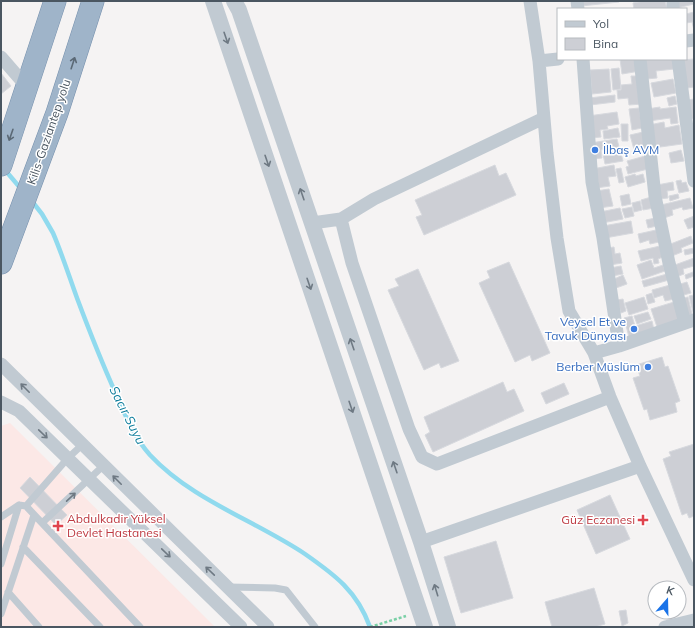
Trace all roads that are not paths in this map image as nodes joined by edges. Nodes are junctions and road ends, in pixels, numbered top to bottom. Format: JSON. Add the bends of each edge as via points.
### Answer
{"nodes":[{"id":1,"x":55,"y":1,"type":"edge"},
{"id":2,"x":93,"y":1,"type":"edge"},
{"id":3,"x":213,"y":1,"type":"edge"},
{"id":4,"x":234,"y":1,"type":"edge"},
{"id":5,"x":530,"y":1,"type":"edge"},
{"id":6,"x":1,"y":57,"type":"edge"},
{"id":7,"x":557,"y":58,"type":"edge"},
{"id":8,"x":584,"y":60,"type":"edge"},
{"id":9,"x":640,"y":60,"type":"edge"},
{"id":10,"x":678,"y":60,"type":"edge"},
{"id":11,"x":539,"y":61,"type":"junction"},
{"id":12,"x":24,"y":96,"type":"junction"},
{"id":13,"x":544,"y":118,"type":"junction"},
{"id":14,"x":1,"y":165,"type":"edge"},
{"id":15,"x":694,"y":181,"type":"edge"},
{"id":16,"x":341,"y":219,"type":"junction"},
{"id":17,"x":312,"y":223,"type":"junction"},
{"id":18,"x":1,"y":262,"type":"edge"},
{"id":19,"x":689,"y":322,"type":"edge"},
{"id":20,"x":619,"y":346,"type":"junction"},
{"id":21,"x":594,"y":353,"type":"junction"},
{"id":22,"x":1,"y":364,"type":"edge"},
{"id":23,"x":610,"y":397,"type":"junction"},
{"id":24,"x":1,"y":402,"type":"edge"},
{"id":25,"x":82,"y":445,"type":"junction"},
{"id":26,"x":68,"y":458,"type":"junction"},
{"id":27,"x":103,"y":466,"type":"junction"},
{"id":28,"x":640,"y":466,"type":"junction"},
{"id":29,"x":90,"y":479,"type":"junction"},
{"id":30,"x":22,"y":506,"type":"junction"},
{"id":31,"x":34,"y":515,"type":"junction"},
{"id":32,"x":1,"y":517,"type":"edge"},
{"id":33,"x":42,"y":524,"type":"junction"},
{"id":34,"x":421,"y":542,"type":"junction"},
{"id":35,"x":23,"y":547,"type":"junction"},
{"id":36,"x":1,"y":564,"type":"edge"},
{"id":37,"x":694,"y":580,"type":"edge"},
{"id":38,"x":227,"y":587,"type":"junction"},
{"id":39,"x":8,"y":592,"type":"junction"},
{"id":40,"x":1,"y":614,"type":"edge"},
{"id":41,"x":694,"y":620,"type":"edge"},
{"id":42,"x":263,"y":624,"type":"edge"},
{"id":43,"x":39,"y":627,"type":"edge"},
{"id":44,"x":100,"y":627,"type":"edge"},
{"id":45,"x":140,"y":627,"type":"edge"},
{"id":46,"x":240,"y":627,"type":"edge"},
{"id":47,"x":315,"y":627,"type":"edge"},
{"id":48,"x":425,"y":627,"type":"edge"},
{"id":49,"x":448,"y":627,"type":"edge"},
{"id":50,"x":666,"y":627,"type":"edge"}],
"edges":[{"from":1,"to":12,"type":"highway"},
{"from":18,"to":2,"type":"highway","name":"Kilis-Gaziantep yolu","one_way":true,"via":[[57,113]]},
{"from":3,"to":48,"type":"street","one_way":true},
{"from":17,"to":4,"type":"street","one_way":true},
{"from":5,"to":11,"type":"street"},
{"from":6,"to":12,"type":"street"},
{"from":7,"to":11,"type":"street"},
{"from":8,"to":20,"type":"street","via":[[592,182]]},
{"from":9,"to":19,"type":"street","via":[[655,196],[669,263]]},
{"from":10,"to":15,"type":"street"},
{"from":11,"to":13,"type":"street"},
{"from":12,"to":14,"type":"highway","one_way":true},
{"from":13,"to":16,"type":"street","via":[[374,199]]},
{"from":13,"to":21,"type":"street","via":[[557,238],[569,311]]},
{"from":16,"to":17,"type":"street"},
{"from":16,"to":23,"type":"street","via":[[352,263],[409,429],[422,456],[437,464]]},
{"from":34,"to":17,"type":"street","one_way":true},
{"from":19,"to":20,"type":"street"},
{"from":20,"to":21,"type":"street"},
{"from":21,"to":23,"type":"street"},
{"from":25,"to":22,"type":"street","one_way":true},
{"from":23,"to":28,"type":"street"},
{"from":24,"to":26,"type":"street","one_way":true,"via":[[19,411]]},
{"from":25,"to":26,"type":"lane"},
{"from":25,"to":27,"type":"street"},
{"from":26,"to":29,"type":"street"},
{"from":26,"to":30,"type":"lane"},
{"from":27,"to":29,"type":"lane"},
{"from":38,"to":27,"type":"street","one_way":true},
{"from":28,"to":34,"type":"street"},
{"from":28,"to":37,"type":"street"},
{"from":33,"to":29,"type":"lane","one_way":true},
{"from":29,"to":46,"type":"street","one_way":true},
{"from":30,"to":31,"type":"lane"},
{"from":30,"to":32,"type":"lane"},
{"from":30,"to":36,"type":"lane"},
{"from":31,"to":33,"type":"lane"},
{"from":31,"to":35,"type":"lane"},
{"from":33,"to":45,"type":"lane"},
{"from":49,"to":34,"type":"street","one_way":true},
{"from":35,"to":39,"type":"lane"},
{"from":35,"to":44,"type":"lane"},
{"from":38,"to":42,"type":"street"},
{"from":38,"to":47,"type":"lane","via":[[286,590]]},
{"from":39,"to":40,"type":"lane"},
{"from":39,"to":43,"type":"lane"},
{"from":41,"to":50,"type":"street"}]}
